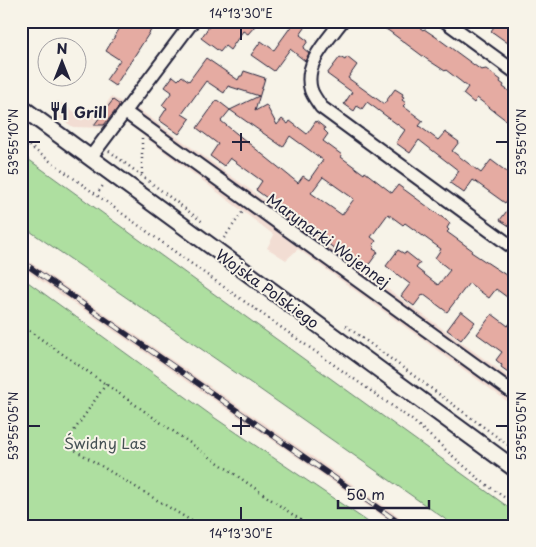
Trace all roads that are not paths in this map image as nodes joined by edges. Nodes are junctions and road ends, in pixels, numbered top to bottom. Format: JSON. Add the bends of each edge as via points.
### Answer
{"nodes":[{"id":1,"x":194,"y":21,"type":"edge"},
{"id":2,"x":342,"y":21,"type":"edge"},
{"id":3,"x":445,"y":21,"type":"edge"},
{"id":4,"x":515,"y":72,"type":"edge"},
{"id":5,"x":21,"y":107,"type":"edge"},
{"id":6,"x":125,"y":112,"type":"junction"},
{"id":7,"x":90,"y":158,"type":"junction"},
{"id":8,"x":515,"y":249,"type":"edge"},
{"id":9,"x":515,"y":394,"type":"edge"},
{"id":10,"x":515,"y":469,"type":"edge"}],
"edges":[{"from":1,"to":6,"type":"street"},
{"from":2,"to":8,"type":"street","via":[[316,56],[310,73],[311,92],[321,107]]},
{"from":3,"to":4,"type":"street"},
{"from":5,"to":7,"type":"street","name":"Wojska Polskiego"},
{"from":6,"to":7,"type":"street"},
{"from":6,"to":9,"type":"street","name":"Marynarki Wojennej"},
{"from":7,"to":10,"type":"street","name":"Wojska Polskiego"}]}
